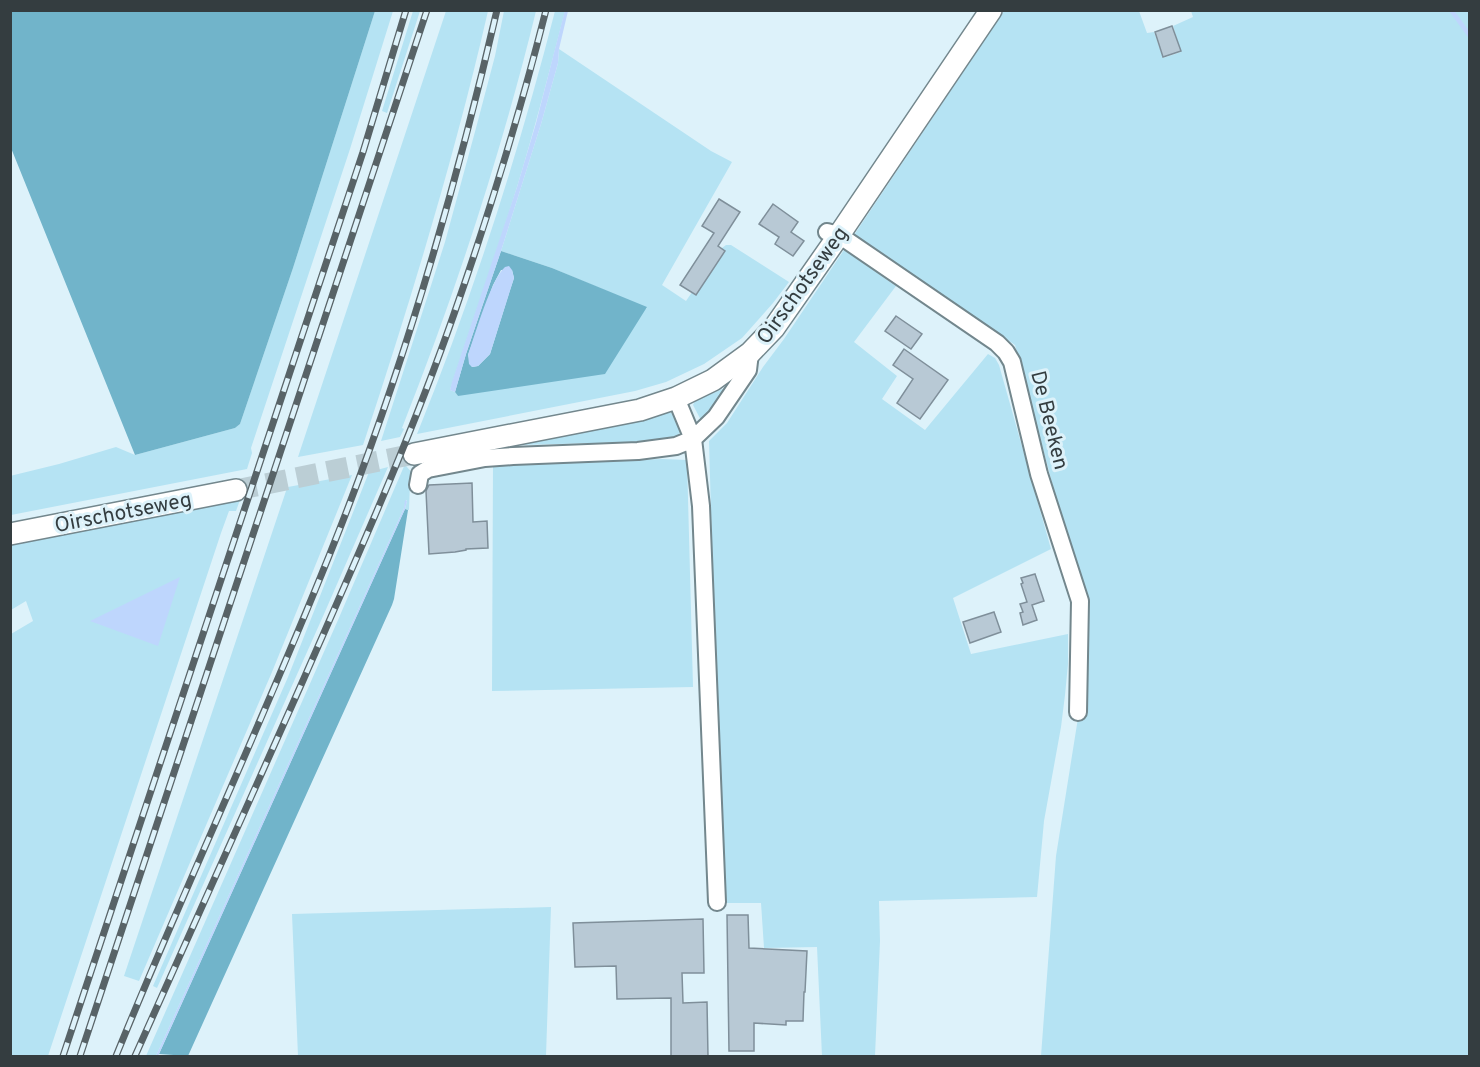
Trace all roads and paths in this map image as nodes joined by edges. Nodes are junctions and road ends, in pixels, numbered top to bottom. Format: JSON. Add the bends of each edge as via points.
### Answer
{"nodes":[{"id":1,"x":991,"y":10,"type":"edge"},
{"id":2,"x":833,"y":233,"type":"junction"},
{"id":3,"x":750,"y":353,"type":"junction"},
{"id":4,"x":676,"y":398,"type":"junction"},
{"id":5,"x":693,"y":439,"type":"junction"},
{"id":6,"x":414,"y":454,"type":"tunnel mouth"},
{"id":7,"x":418,"y":485,"type":"dead end"},
{"id":8,"x":236,"y":490,"type":"tunnel mouth"},
{"id":9,"x":10,"y":534,"type":"edge"},
{"id":10,"x":1078,"y":712,"type":"dead end"},
{"id":11,"x":717,"y":902,"type":"dead end"}],
"edges":[{"from":1,"to":2,"type":"street","name":"Oirschotseweg"},
{"from":2,"to":3,"type":"street","name":"Oirschotseweg","via":[[774,328]]},
{"from":2,"to":10,"type":"street","name":"De Beeken","via":[[997,343],[1012,362],[1039,474],[1080,601]]},
{"from":3,"to":4,"type":"street","name":"Oirschotseweg","via":[[713,380]]},
{"from":3,"to":5,"type":"street","via":[[748,370],[716,417]]},
{"from":4,"to":5,"type":"street"},
{"from":4,"to":6,"type":"street","name":"Oirschotseweg","via":[[640,410]]},
{"from":5,"to":7,"type":"street","via":[[651,450],[468,461],[423,471]]},
{"from":5,"to":11,"type":"street","via":[[701,506]]},
{"from":8,"to":9,"type":"street","name":"Oirschotseweg"}]}
